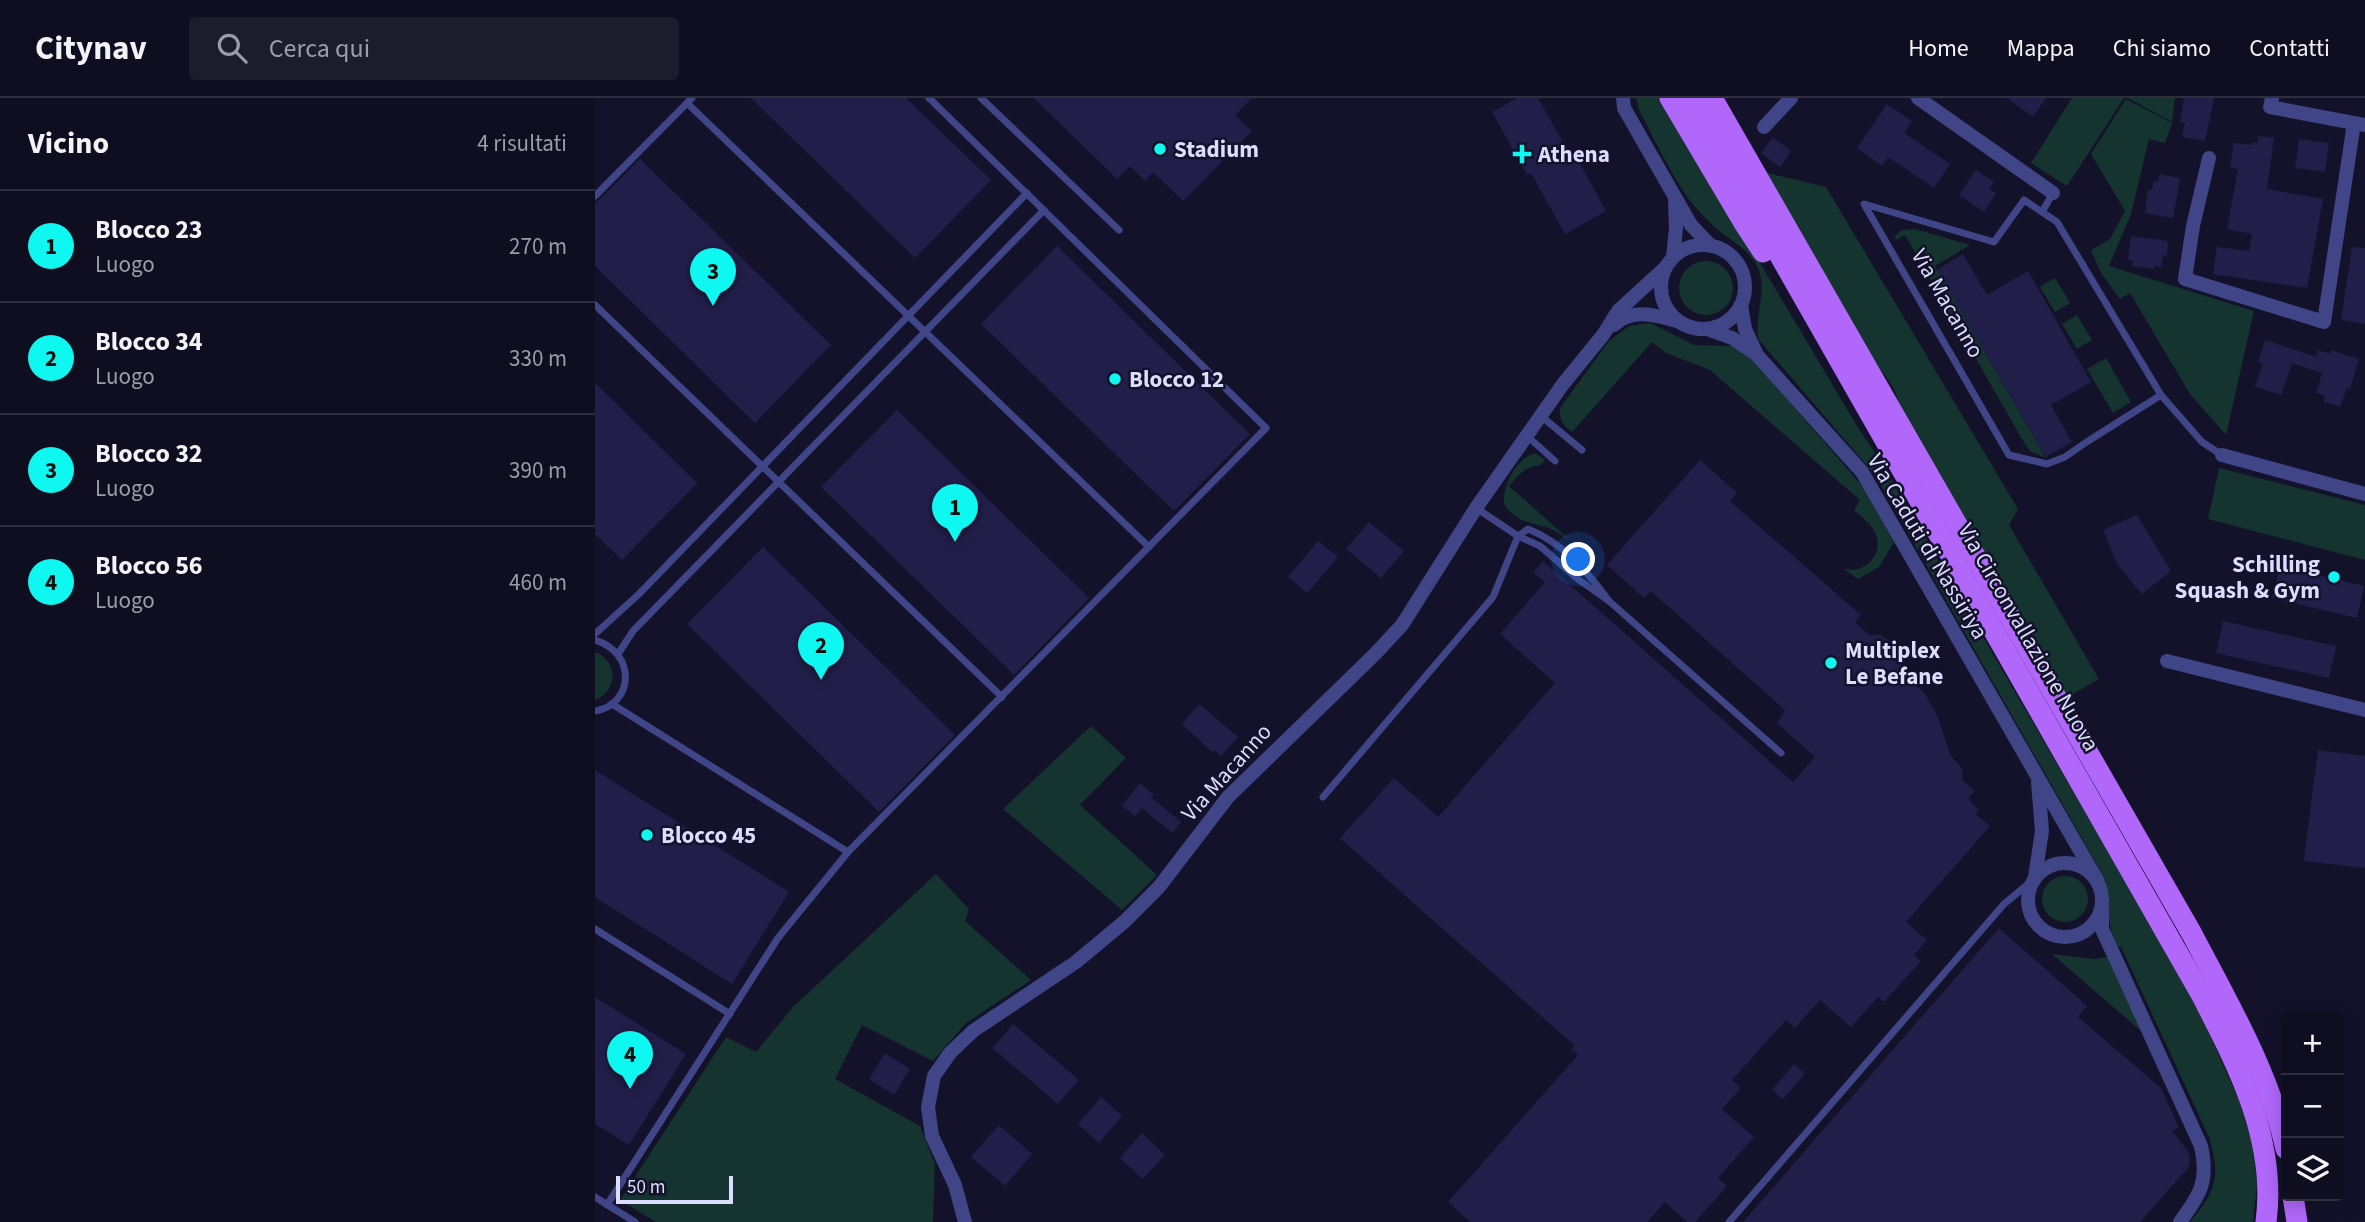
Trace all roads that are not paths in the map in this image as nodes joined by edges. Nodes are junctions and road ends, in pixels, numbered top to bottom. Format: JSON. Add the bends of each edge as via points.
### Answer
{"nodes":[{"id":1,"x":929,"y":98,"type":"edge"},
{"id":2,"x":981,"y":98,"type":"edge"},
{"id":3,"x":1623,"y":98,"type":"edge"},
{"id":4,"x":1670,"y":98,"type":"edge"},
{"id":5,"x":1690,"y":98,"type":"edge"},
{"id":6,"x":1712,"y":98,"type":"edge"},
{"id":7,"x":1791,"y":98,"type":"edge"},
{"id":8,"x":1918,"y":98,"type":"edge"},
{"id":9,"x":690,"y":101,"type":"edge"},
{"id":10,"x":2271,"y":103,"type":"edge"},
{"id":11,"x":2360,"y":124,"type":"edge"},
{"id":12,"x":1763,"y":127,"type":"dead end"},
{"id":13,"x":2209,"y":159,"type":"dead end"},
{"id":14,"x":1027,"y":193,"type":"junction"},
{"id":15,"x":2053,"y":193,"type":"joint"},
{"id":16,"x":595,"y":196,"type":"edge"},
{"id":17,"x":1674,"y":198,"type":"junction"},
{"id":18,"x":1044,"y":211,"type":"junction"},
{"id":19,"x":2042,"y":212,"type":"junction"},
{"id":20,"x":1119,"y":230,"type":"dead end"},
{"id":21,"x":1711,"y":246,"type":"junction"},
{"id":22,"x":1669,"y":262,"type":"junction"},
{"id":23,"x":595,"y":305,"type":"edge"},
{"id":24,"x":1741,"y":305,"type":"junction"},
{"id":25,"x":908,"y":316,"type":"junction"},
{"id":26,"x":1678,"y":321,"type":"junction"},
{"id":27,"x":1707,"y":329,"type":"junction"},
{"id":28,"x":925,"y":332,"type":"junction"},
{"id":29,"x":1602,"y":335,"type":"junction"},
{"id":30,"x":1756,"y":354,"type":"junction"},
{"id":31,"x":1859,"y":392,"type":"junction"},
{"id":32,"x":2161,"y":395,"type":"junction"},
{"id":33,"x":1541,"y":416,"type":"junction"},
{"id":34,"x":1526,"y":436,"type":"junction"},
{"id":35,"x":1581,"y":450,"type":"dead end"},
{"id":36,"x":2222,"y":455,"type":"joint"},
{"id":37,"x":1555,"y":461,"type":"dead end"},
{"id":38,"x":762,"y":467,"type":"junction"},
{"id":39,"x":779,"y":483,"type":"junction"},
{"id":40,"x":2365,"y":494,"type":"edge"},
{"id":41,"x":1476,"y":508,"type":"junction"},
{"id":42,"x":1518,"y":536,"type":"junction"},
{"id":43,"x":1149,"y":547,"type":"junction"},
{"id":44,"x":1609,"y":601,"type":"junction"},
{"id":45,"x":595,"y":634,"type":"edge"},
{"id":46,"x":595,"y":640,"type":"edge"},
{"id":47,"x":618,"y":654,"type":"junction"},
{"id":48,"x":2167,"y":661,"type":"dead end"},
{"id":49,"x":1002,"y":697,"type":"junction"},
{"id":50,"x":612,"y":704,"type":"junction"},
{"id":51,"x":2365,"y":710,"type":"edge"},
{"id":52,"x":595,"y":711,"type":"edge"},
{"id":53,"x":1781,"y":753,"type":"dead end"},
{"id":54,"x":2037,"y":778,"type":"junction"},
{"id":55,"x":1323,"y":797,"type":"dead end"},
{"id":56,"x":848,"y":852,"type":"junction"},
{"id":57,"x":2034,"y":879,"type":"junction"},
{"id":58,"x":2097,"y":880,"type":"junction"},
{"id":59,"x":2102,"y":908,"type":"junction"},
{"id":60,"x":595,"y":929,"type":"edge"},
{"id":61,"x":730,"y":1014,"type":"junction"},
{"id":62,"x":2284,"y":1138,"type":"edge"},
{"id":63,"x":595,"y":1197,"type":"edge"},
{"id":64,"x":2294,"y":1201,"type":"edge"},
{"id":65,"x":607,"y":1205,"type":"junction"},
{"id":66,"x":635,"y":1222,"type":"edge"},
{"id":67,"x":965,"y":1222,"type":"edge"},
{"id":68,"x":1730,"y":1222,"type":"edge"},
{"id":69,"x":2180,"y":1222,"type":"edge"},
{"id":70,"x":2266,"y":1222,"type":"edge"},
{"id":71,"x":2297,"y":1222,"type":"edge"}],
"edges":[{"from":1,"to":14,"type":"lane"},
{"from":2,"to":20,"type":"lane"},
{"from":3,"to":17,"type":"street","via":[[1624,108]]},
{"from":4,"to":31,"type":"main road","via":[[1744,223]]},
{"from":5,"to":31,"type":"main road","name":"Via Circonvallazione Nuova"},
{"from":6,"to":62,"type":"main road","name":"Via Circonvallazione Nuova","via":[[2192,934],[2263,1075]]},
{"from":7,"to":12,"type":"street"},
{"from":8,"to":15,"type":"street"},
{"from":9,"to":16,"type":"lane"},
{"from":9,"to":25,"type":"lane"},
{"from":10,"to":11,"type":"street"},
{"from":11,"to":13,"type":"street","via":[[2324,322],[2185,279]]},
{"from":14,"to":18,"type":"lane"},
{"from":14,"to":25,"type":"lane"},
{"from":15,"to":19,"type":"lane"},
{"from":17,"to":21,"type":"street"},
{"from":17,"to":22,"type":"street","via":[[1676,228]]},
{"from":18,"to":28,"type":"lane"},
{"from":18,"to":43,"type":"lane","via":[[1266,428]]},
{"from":19,"to":32,"type":"lane","via":[[2057,222]]},
{"from":19,"to":32,"type":"lane","name":"Via Macanno","via":[[2024,200],[1994,242],[1864,204],[2009,455],[2047,464],[2065,457]]},
{"from":21,"to":22,"type":"street","name":"Via Macanno","via":[[1682,250]]},
{"from":21,"to":24,"type":"street","via":[[1738,264],[1744,279]]},
{"from":22,"to":26,"type":"street","via":[[1661,291],[1666,307]]},
{"from":22,"to":29,"type":"street","name":"Via Macanno","via":[[1618,312]]},
{"from":23,"to":38,"type":"lane"},
{"from":24,"to":27,"type":"street","via":[[1721,325]]},
{"from":24,"to":30,"type":"street","name":"Via Caduti di Nassiriya"},
{"from":25,"to":28,"type":"lane"},
{"from":25,"to":38,"type":"lane"},
{"from":26,"to":27,"type":"street","name":"Via Macanno"},
{"from":26,"to":29,"type":"street","name":"Via Macanno","via":[[1650,314],[1622,317]]},
{"from":27,"to":30,"type":"street","name":"Via Caduti di Nassiriya","via":[[1733,338]]},
{"from":28,"to":39,"type":"lane"},
{"from":28,"to":43,"type":"lane"},
{"from":29,"to":33,"type":"street","name":"Via Macanno"},
{"from":30,"to":54,"type":"street","name":"Via Caduti di Nassiriya","via":[[1862,472]]},
{"from":31,"to":70,"type":"main road","name":"Via Circonvallazione Nuova","via":[[2172,940],[2226,1043],[2264,1144]]},
{"from":32,"to":36,"type":"lane","via":[[2202,442]]},
{"from":33,"to":34,"type":"street","name":"Via Macanno"},
{"from":33,"to":35,"type":"lane"},
{"from":34,"to":37,"type":"lane"},
{"from":34,"to":41,"type":"street","name":"Via Macanno"},
{"from":36,"to":40,"type":"street"},
{"from":38,"to":39,"type":"lane"},
{"from":38,"to":45,"type":"lane"},
{"from":39,"to":47,"type":"lane","via":[[633,631]]},
{"from":39,"to":49,"type":"lane"},
{"from":41,"to":42,"type":"lane"},
{"from":41,"to":67,"type":"street","name":"Via Macanno","via":[[1402,625],[1228,797],[1159,887],[1076,962],[973,1031],[945,1060],[934,1076],[927,1107],[932,1136],[955,1185]]},
{"from":42,"to":44,"type":"lane","via":[[1540,546]]},
{"from":42,"to":44,"type":"lane","via":[[1528,528],[1548,537],[1587,570]]},
{"from":42,"to":55,"type":"lane","via":[[1493,597]]},
{"from":43,"to":49,"type":"lane"},
{"from":44,"to":53,"type":"lane"},
{"from":46,"to":47,"type":"lane"},
{"from":47,"to":50,"type":"lane","via":[[626,671],[625,684]]},
{"from":48,"to":51,"type":"street"},
{"from":49,"to":56,"type":"lane"},
{"from":50,"to":52,"type":"lane"},
{"from":50,"to":56,"type":"lane"},
{"from":54,"to":57,"type":"street","name":"Via Caduti di Nassiriya","via":[[2042,831]]},
{"from":54,"to":58,"type":"street","name":"Via Caduti di Nassiriya"},
{"from":56,"to":61,"type":"lane","via":[[778,938]]},
{"from":57,"to":58,"type":"street","via":[[2048,866],[2066,862],[2084,867]]},
{"from":57,"to":59,"type":"street","name":"Via Caduti di Nassiriya","via":[[2029,911],[2039,927],[2053,935],[2083,933],[2096,922]]},
{"from":57,"to":68,"type":"lane","via":[[2004,904]]},
{"from":58,"to":59,"type":"street","name":"Via Caduti di Nassiriya"},
{"from":59,"to":69,"type":"street","name":"Via Caduti di Nassiriya","via":[[2102,929],[2201,1146],[2204,1179],[2199,1196]]},
{"from":60,"to":61,"type":"lane"},
{"from":61,"to":65,"type":"lane"},
{"from":63,"to":65,"type":"lane"},
{"from":64,"to":71,"type":"main road"},
{"from":65,"to":66,"type":"lane"}]}
